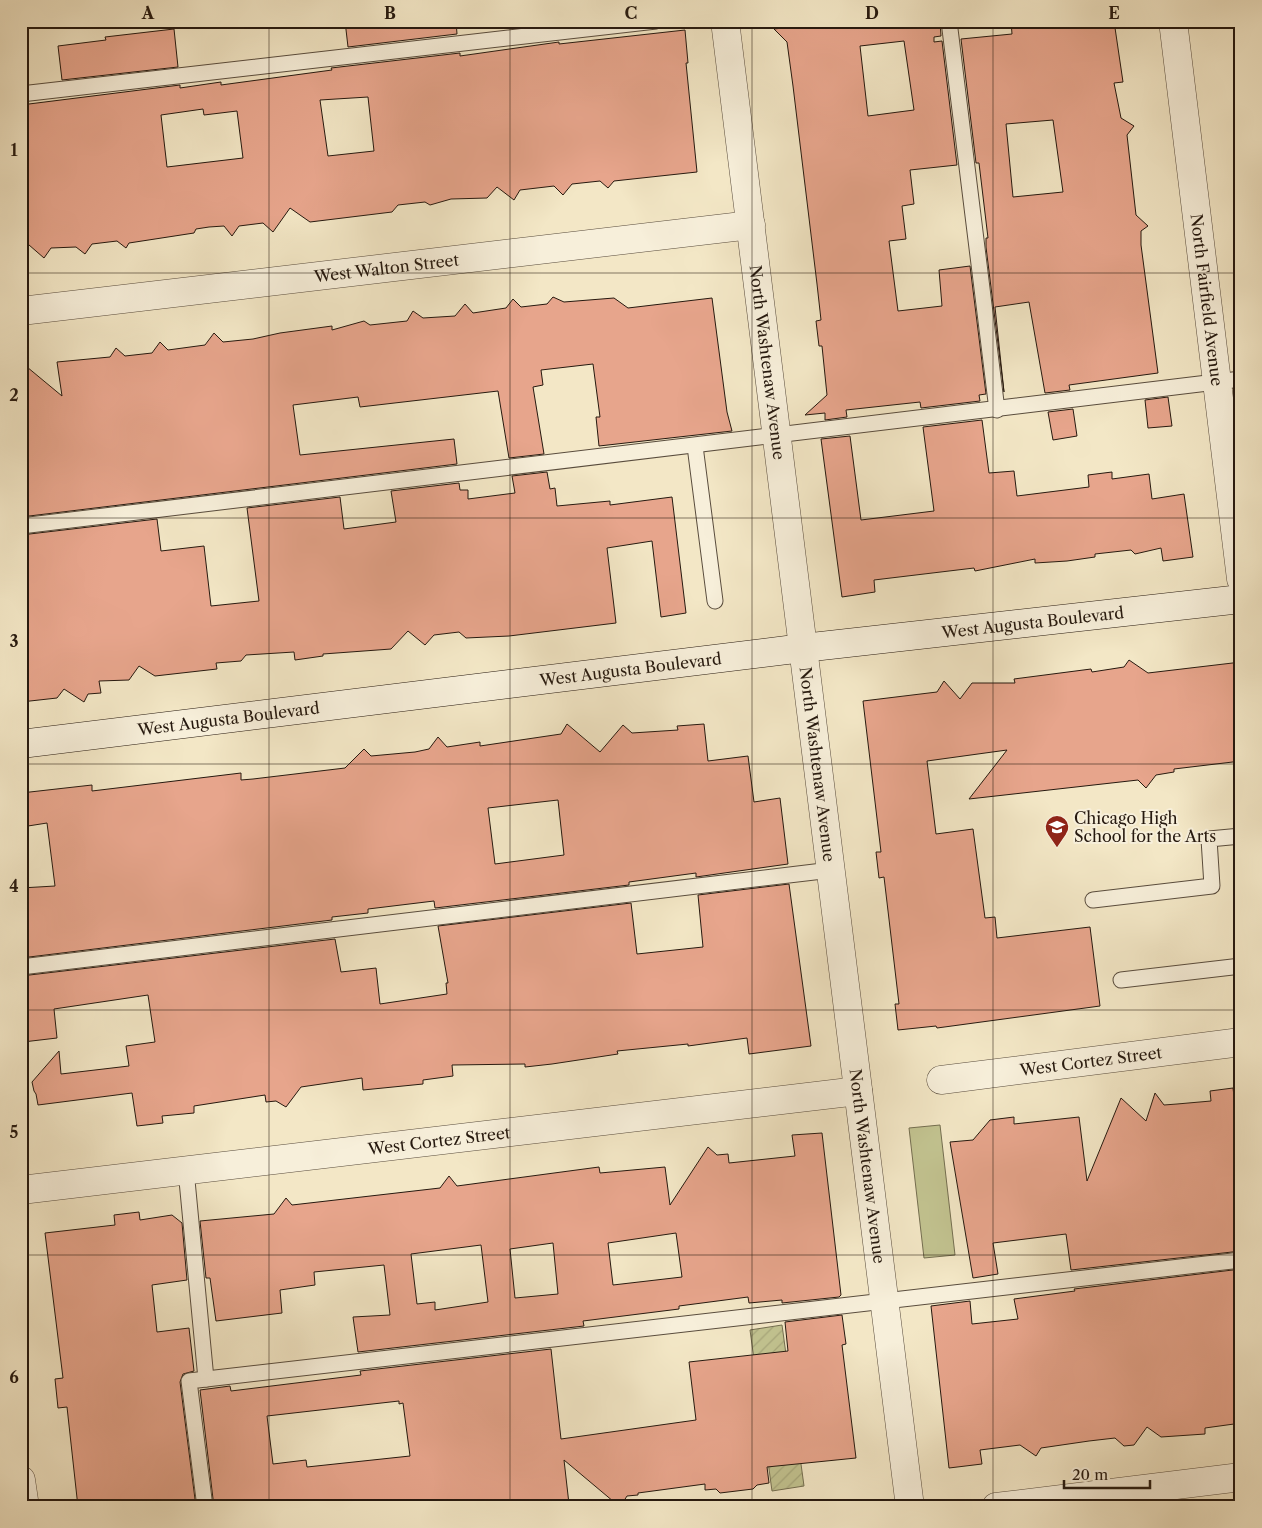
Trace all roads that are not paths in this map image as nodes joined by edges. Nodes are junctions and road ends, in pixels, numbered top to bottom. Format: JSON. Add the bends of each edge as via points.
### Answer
{"nodes":[{"id":1,"x":656,"y":21,"type":"edge"},
{"id":2,"x":725,"y":21,"type":"edge"},
{"id":3,"x":948,"y":21,"type":"edge"},
{"id":4,"x":1173,"y":21,"type":"edge"},
{"id":5,"x":21,"y":94,"type":"edge"},
{"id":6,"x":751,"y":225,"type":"junction"},
{"id":7,"x":21,"y":311,"type":"edge"},
{"id":8,"x":1229,"y":381,"type":"edge"},
{"id":9,"x":997,"y":410,"type":"junction"},
{"id":10,"x":777,"y":436,"type":"junction"},
{"id":11,"x":695,"y":446,"type":"junction"},
{"id":12,"x":21,"y":526,"type":"edge"},
{"id":13,"x":1241,"y":579,"type":"edge"},
{"id":14,"x":1241,"y":599,"type":"edge"},
{"id":15,"x":715,"y":601,"type":"dead end"},
{"id":16,"x":803,"y":648,"type":"junction"},
{"id":17,"x":21,"y":744,"type":"edge"},
{"id":18,"x":1241,"y":836,"type":"edge"},
{"id":19,"x":831,"y":870,"type":"junction"},
{"id":20,"x":1093,"y":900,"type":"dead end"},
{"id":21,"x":21,"y":966,"type":"edge"},
{"id":22,"x":1241,"y":966,"type":"edge"},
{"id":23,"x":1121,"y":980,"type":"dead end"},
{"id":24,"x":1241,"y":1042,"type":"edge"},
{"id":25,"x":941,"y":1080,"type":"dead end"},
{"id":26,"x":858,"y":1091,"type":"junction"},
{"id":27,"x":186,"y":1170,"type":"junction"},
{"id":28,"x":21,"y":1190,"type":"edge"},
{"id":29,"x":1241,"y":1260,"type":"edge"},
{"id":30,"x":884,"y":1301,"type":"junction"},
{"id":31,"x":206,"y":1379,"type":"junction"},
{"id":32,"x":1241,"y":1477,"type":"edge"},
{"id":33,"x":21,"y":1480,"type":"edge"},
{"id":34,"x":25,"y":1507,"type":"edge"},
{"id":35,"x":206,"y":1507,"type":"edge"},
{"id":36,"x":910,"y":1507,"type":"edge"},
{"id":37,"x":996,"y":1507,"type":"edge"}],
"edges":[{"from":1,"to":5,"type":"lane"},
{"from":2,"to":6,"type":"street","name":"North Washtenaw Avenue"},
{"from":3,"to":9,"type":"lane"},
{"from":4,"to":8,"type":"street","name":"North Fairfield Avenue"},
{"from":6,"to":7,"type":"street","name":"West Walton Street"},
{"from":6,"to":10,"type":"street","name":"North Washtenaw Avenue"},
{"from":8,"to":9,"type":"lane"},
{"from":8,"to":13,"type":"street","name":"North Fairfield Avenue"},
{"from":9,"to":10,"type":"lane"},
{"from":10,"to":11,"type":"lane"},
{"from":10,"to":16,"type":"street","name":"North Washtenaw Avenue"},
{"from":11,"to":12,"type":"lane"},
{"from":11,"to":15,"type":"lane"},
{"from":14,"to":16,"type":"street","name":"West Augusta Boulevard"},
{"from":16,"to":17,"type":"street","name":"West Augusta Boulevard"},
{"from":16,"to":19,"type":"street","name":"North Washtenaw Avenue"},
{"from":18,"to":20,"type":"lane","via":[[1208,839],[1212,886]]},
{"from":19,"to":21,"type":"lane"},
{"from":19,"to":26,"type":"street","name":"North Washtenaw Avenue"},
{"from":22,"to":23,"type":"lane"},
{"from":24,"to":25,"type":"street","name":"West Cortez Street"},
{"from":26,"to":27,"type":"street","name":"West Cortez Street"},
{"from":26,"to":30,"type":"street","name":"North Washtenaw Avenue"},
{"from":27,"to":28,"type":"street","name":"West Cortez Street"},
{"from":27,"to":31,"type":"lane"},
{"from":29,"to":30,"type":"lane"},
{"from":30,"to":31,"type":"lane"},
{"from":30,"to":36,"type":"street","name":"North Washtenaw Avenue"},
{"from":31,"to":35,"type":"lane","via":[[189,1381]]},
{"from":32,"to":37,"type":"street"},
{"from":33,"to":34,"type":"street"}]}
